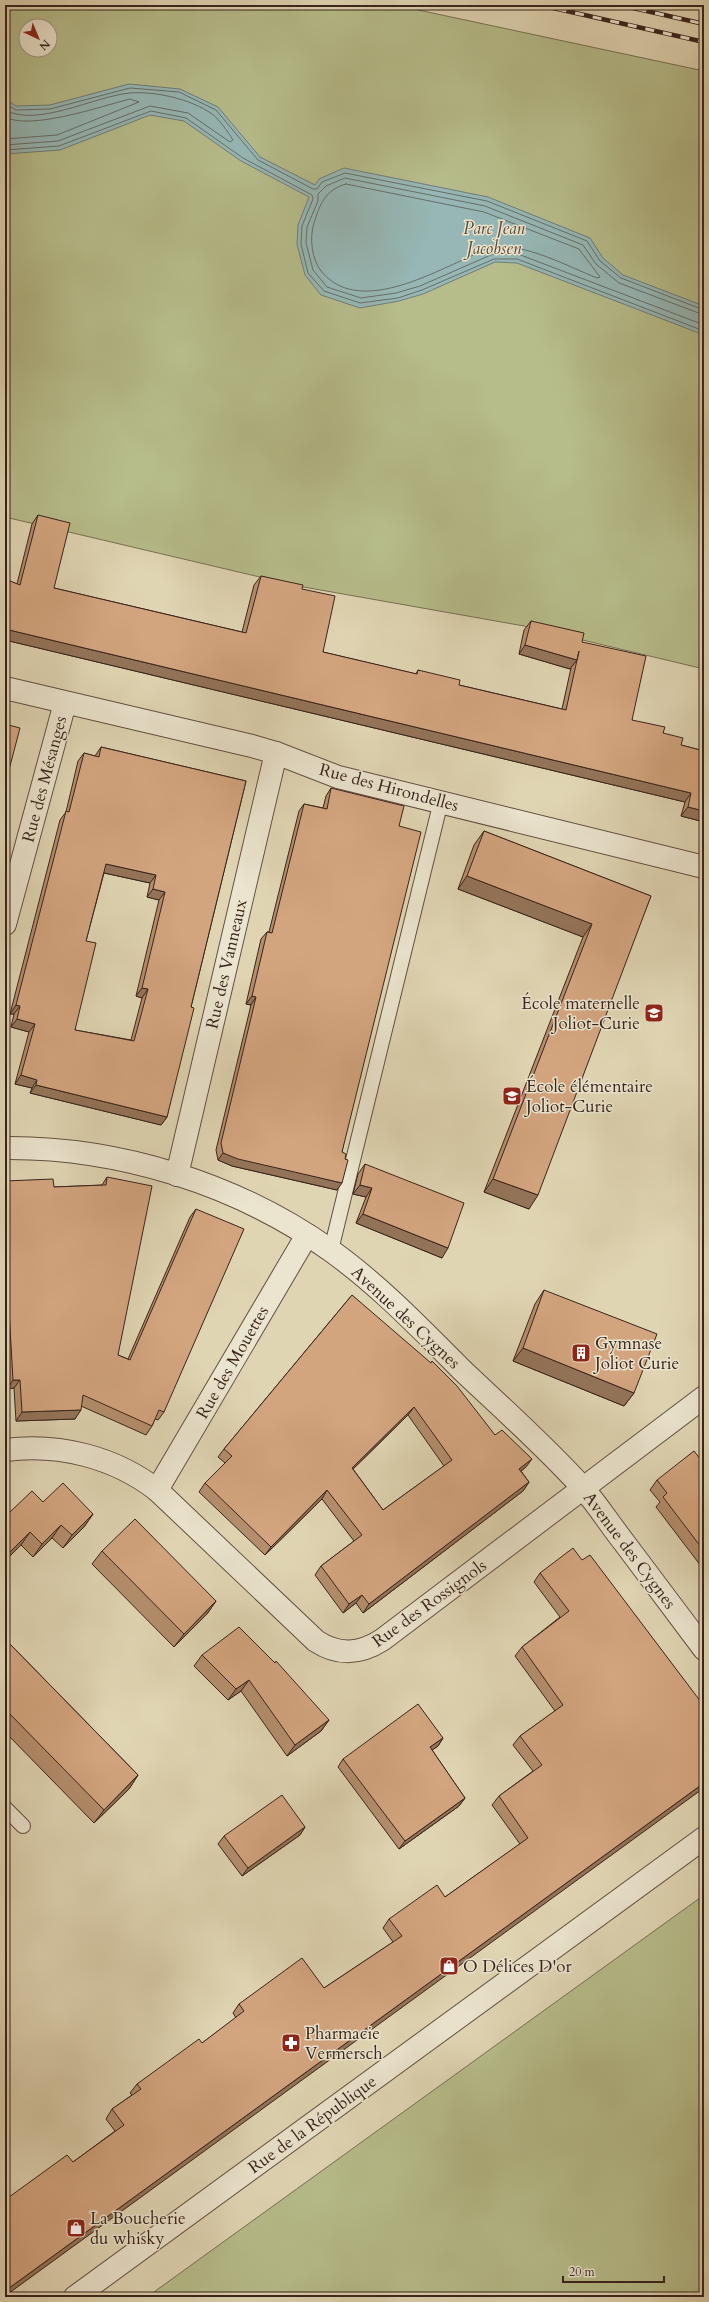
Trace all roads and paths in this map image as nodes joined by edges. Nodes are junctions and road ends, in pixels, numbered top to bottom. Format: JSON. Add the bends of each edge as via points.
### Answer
{"nodes":[{"id":1,"x":5,"y":688,"type":"edge"},
{"id":2,"x":65,"y":703,"type":"junction"},
{"id":3,"x":276,"y":753,"type":"junction"},
{"id":4,"x":441,"y":801,"type":"junction"},
{"id":5,"x":704,"y":867,"type":"edge"},
{"id":6,"x":5,"y":924,"type":"edge"},
{"id":7,"x":5,"y":1148,"type":"edge"},
{"id":8,"x":177,"y":1175,"type":"junction"},
{"id":9,"x":307,"y":1234,"type":"junction"},
{"id":10,"x":331,"y":1250,"type":"junction"},
{"id":11,"x":704,"y":1397,"type":"edge"},
{"id":12,"x":5,"y":1450,"type":"edge"},
{"id":13,"x":583,"y":1488,"type":"junction"},
{"id":14,"x":157,"y":1490,"type":"junction"},
{"id":15,"x":704,"y":1649,"type":"edge"},
{"id":16,"x":5,"y":1808,"type":"edge"},
{"id":17,"x":23,"y":1826,"type":"dead end"},
{"id":18,"x":704,"y":1838,"type":"edge"},
{"id":19,"x":75,"y":2297,"type":"edge"}],
"edges":[{"from":1,"to":2,"type":"street","name":"Rue des Hirondelles"},
{"from":2,"to":3,"type":"street","name":"Rue des Hirondelles"},
{"from":2,"to":6,"type":"street","name":"Rue des Mésanges"},
{"from":3,"to":4,"type":"street","name":"Rue des Hirondelles","via":[[338,777]]},
{"from":3,"to":8,"type":"street","name":"Rue des Vanneaux"},
{"from":4,"to":5,"type":"street","name":"Rue des Hirondelles"},
{"from":4,"to":10,"type":"lane"},
{"from":7,"to":8,"type":"street","name":"Avenue des Cygnes","via":[[95,1155]]},
{"from":8,"to":9,"type":"street","name":"Avenue des Cygnes","via":[[238,1198]]},
{"from":9,"to":10,"type":"street","name":"Avenue des Cygnes"},
{"from":9,"to":14,"type":"street","name":"Rue des Mouettes"},
{"from":10,"to":13,"type":"street","name":"Avenue des Cygnes","via":[[424,1332]]},
{"from":11,"to":13,"type":"street","name":"Rue des Rossignols"},
{"from":12,"to":14,"type":"street","name":"Rue des Rossignols","via":[[46,1448],[76,1452],[124,1469]]},
{"from":13,"to":14,"type":"street","name":"Rue des Rossignols","via":[[382,1640],[369,1648],[350,1652],[330,1648],[316,1641]]},
{"from":13,"to":15,"type":"street","name":"Avenue des Cygnes"},
{"from":16,"to":17,"type":"lane"},
{"from":18,"to":19,"type":"street","name":"Rue de la République"}]}
